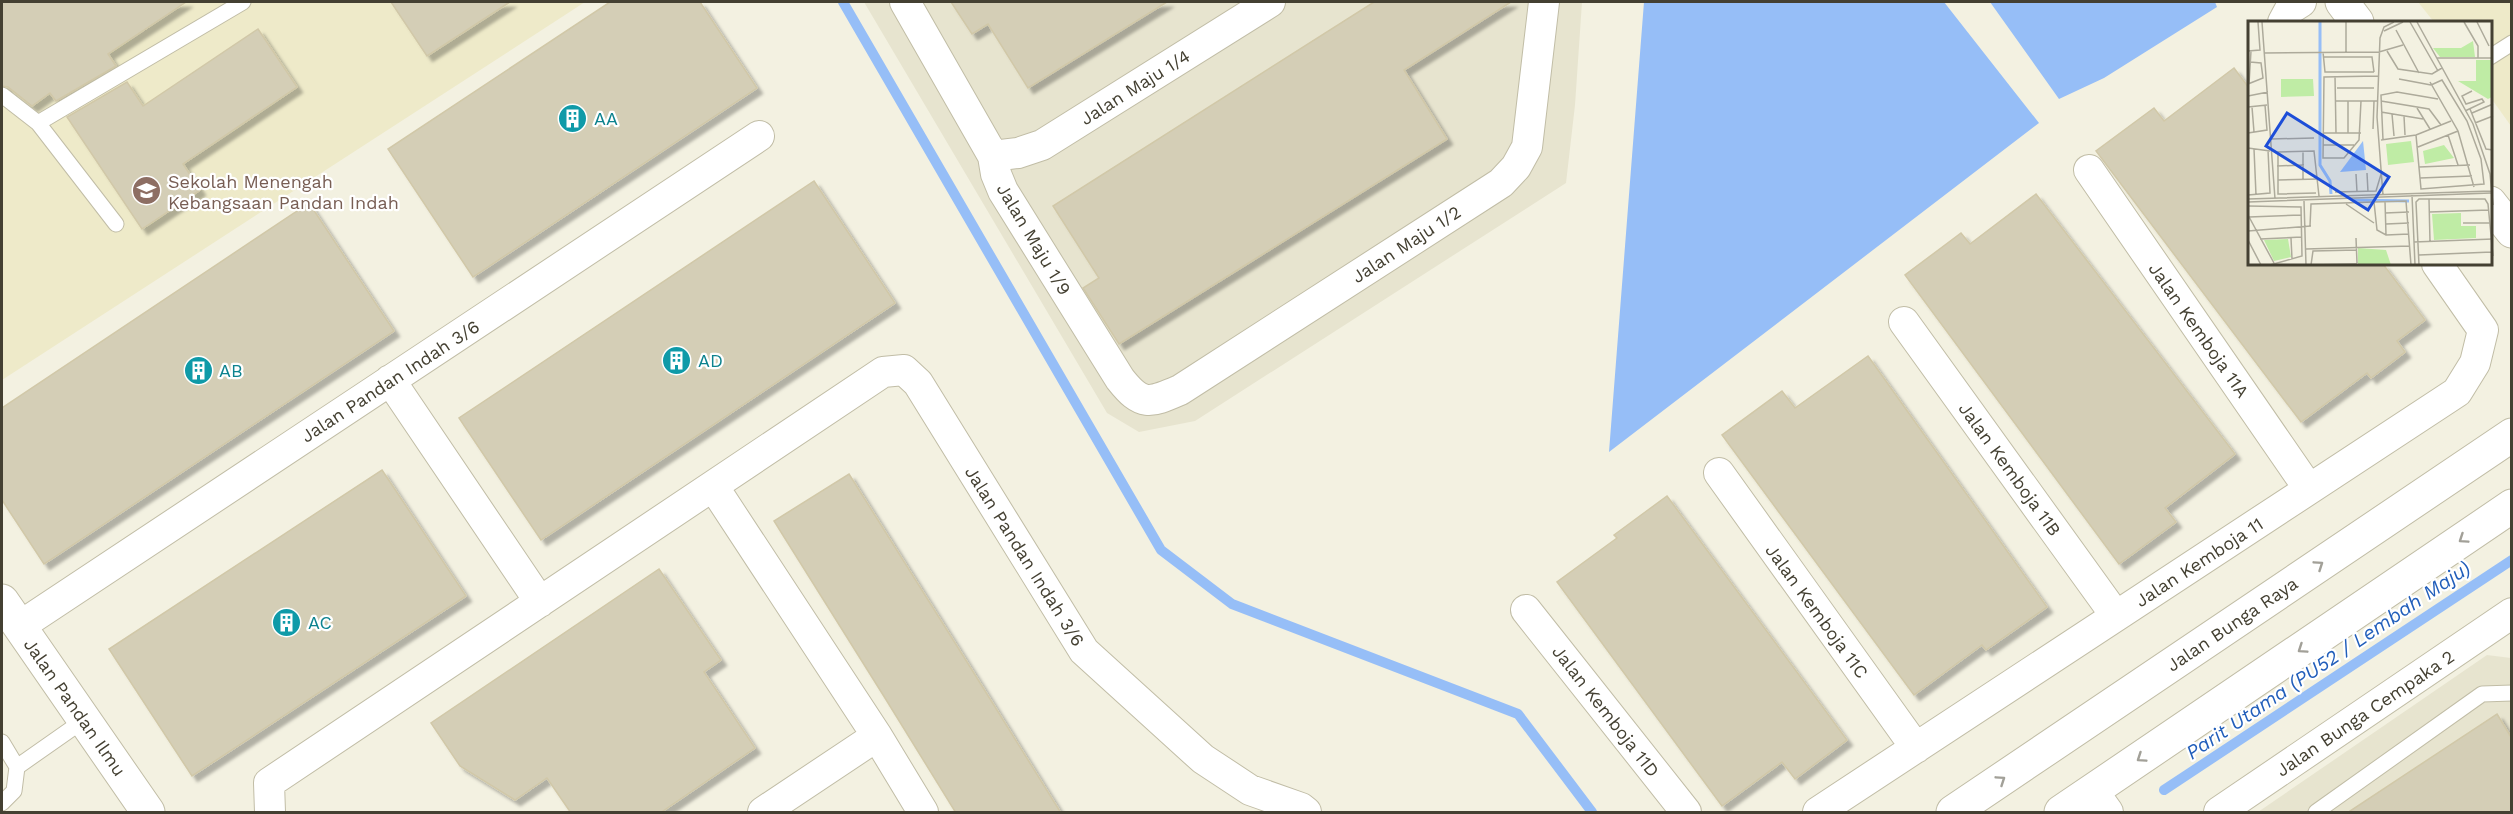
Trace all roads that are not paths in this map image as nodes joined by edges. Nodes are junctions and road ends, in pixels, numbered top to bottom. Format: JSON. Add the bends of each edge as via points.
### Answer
{"nodes":[{"id":1,"x":243,"y":2,"type":"edge"},
{"id":2,"x":905,"y":2,"type":"edge"},
{"id":3,"x":1270,"y":2,"type":"edge"},
{"id":4,"x":1544,"y":2,"type":"edge"},
{"id":5,"x":2301,"y":2,"type":"edge"},
{"id":6,"x":2342,"y":2,"type":"edge"},
{"id":7,"x":2284,"y":21,"type":"edge"},
{"id":8,"x":2356,"y":21,"type":"edge"},
{"id":9,"x":2511,"y":43,"type":"edge"},
{"id":10,"x":2492,"y":56,"type":"edge"},
{"id":11,"x":2,"y":95,"type":"edge"},
{"id":12,"x":38,"y":123,"type":"junction"},
{"id":13,"x":759,"y":136,"type":"dead end"},
{"id":14,"x":993,"y":156,"type":"junction"},
{"id":15,"x":2089,"y":170,"type":"dead end"},
{"id":16,"x":2492,"y":206,"type":"edge"},
{"id":17,"x":116,"y":224,"type":"dead end"},
{"id":18,"x":2511,"y":231,"type":"edge"},
{"id":19,"x":2439,"y":266,"type":"edge"},
{"id":20,"x":1904,"y":322,"type":"dead end"},
{"id":21,"x":390,"y":380,"type":"junction"},
{"id":22,"x":1147,"y":401,"type":"joint"},
{"id":23,"x":2511,"y":435,"type":"edge"},
{"id":24,"x":1719,"y":473,"type":"dead end"},
{"id":25,"x":713,"y":486,"type":"junction"},
{"id":26,"x":2309,"y":489,"type":"junction"},
{"id":27,"x":2511,"y":506,"type":"edge"},
{"id":28,"x":540,"y":602,"type":"junction"},
{"id":29,"x":1526,"y":610,"type":"dead end"},
{"id":30,"x":2511,"y":613,"type":"edge"},
{"id":31,"x":11,"y":614,"type":"edge"},
{"id":32,"x":2116,"y":616,"type":"junction"},
{"id":33,"x":2511,"y":693,"type":"edge"},
{"id":34,"x":84,"y":720,"type":"junction"},
{"id":35,"x":877,"y":736,"type":"junction"},
{"id":36,"x":2,"y":742,"type":"edge"},
{"id":37,"x":1916,"y":748,"type":"junction"},
{"id":38,"x":17,"y":767,"type":"junction"},
{"id":39,"x":2100,"y":802,"type":"edge"},
{"id":40,"x":2,"y":803,"type":"edge"},
{"id":41,"x":1301,"y":811,"type":"edge"},
{"id":42,"x":148,"y":813,"type":"edge"},
{"id":43,"x":270,"y":813,"type":"edge"},
{"id":44,"x":764,"y":813,"type":"edge"},
{"id":45,"x":924,"y":813,"type":"edge"},
{"id":46,"x":1686,"y":813,"type":"edge"},
{"id":47,"x":1818,"y":813,"type":"edge"},
{"id":48,"x":1953,"y":813,"type":"edge"},
{"id":49,"x":2061,"y":813,"type":"edge"},
{"id":50,"x":2219,"y":813,"type":"edge"},
{"id":51,"x":2316,"y":813,"type":"edge"}],
"edges":[{"from":1,"to":12,"type":"lane"},
{"from":2,"to":14,"type":"street","name":"Jalan Maju 1/9"},
{"from":3,"to":14,"type":"street","name":"Jalan Maju 1/4","via":[[1042,145]]},
{"from":4,"to":22,"type":"street","name":"Jalan Maju 1/2","via":[[1527,147],[1501,183],[1180,390]]},
{"from":5,"to":7,"type":"street","via":[[2290,9]]},
{"from":6,"to":8,"type":"street"},
{"from":9,"to":10,"type":"lane"},
{"from":11,"to":12,"type":"lane"},
{"from":12,"to":17,"type":"lane"},
{"from":13,"to":21,"type":"street","name":"Jalan Pandan Indah 3/6"},
{"from":14,"to":22,"type":"street","name":"Jalan Maju 1/9","via":[[1003,191],[1120,380],[1131,394]]},
{"from":15,"to":26,"type":"street","name":"Jalan Kemboja 11A"},
{"from":16,"to":18,"type":"street"},
{"from":19,"to":26,"type":"street","name":"Jalan Kemboja 11","via":[[2483,330],[2475,363],[2457,392]]},
{"from":20,"to":32,"type":"street","name":"Jalan Kemboja 11B"},
{"from":21,"to":28,"type":"street"},
{"from":21,"to":31,"type":"street","name":"Jalan Pandan Indah 3/6"},
{"from":48,"to":23,"type":"street","name":"Jalan Bunga Raya","one_way":true},
{"from":24,"to":37,"type":"street","name":"Jalan Kemboja 11C"},
{"from":25,"to":28,"type":"street"},
{"from":25,"to":35,"type":"street"},
{"from":25,"to":41,"type":"street","name":"Jalan Pandan Indah 3/6","via":[[883,372],[904,370],[918,383],[1084,651],[1203,759],[1250,790]]},
{"from":26,"to":32,"type":"street","name":"Jalan Kemboja 11"},
{"from":27,"to":39,"type":"street","one_way":true},
{"from":28,"to":43,"type":"street","via":[[270,783]]},
{"from":29,"to":46,"type":"street","name":"Jalan Kemboja 11D"},
{"from":30,"to":50,"type":"street","name":"Jalan Bunga Cempaka 2"},
{"from":31,"to":34,"type":"street","name":"Jalan Pandan Ilmu"},
{"from":32,"to":37,"type":"street","name":"Jalan Kemboja 11"},
{"from":33,"to":51,"type":"lane","via":[[2482,694]]},
{"from":34,"to":38,"type":"lane"},
{"from":34,"to":42,"type":"street","name":"Jalan Pandan Ilmu"},
{"from":35,"to":44,"type":"street"},
{"from":35,"to":45,"type":"street"},
{"from":36,"to":38,"type":"lane"},
{"from":37,"to":47,"type":"street","name":"Jalan Kemboja 11"},
{"from":38,"to":40,"type":"lane","via":[[14,791]]},
{"from":39,"to":49,"type":"street"}]}
